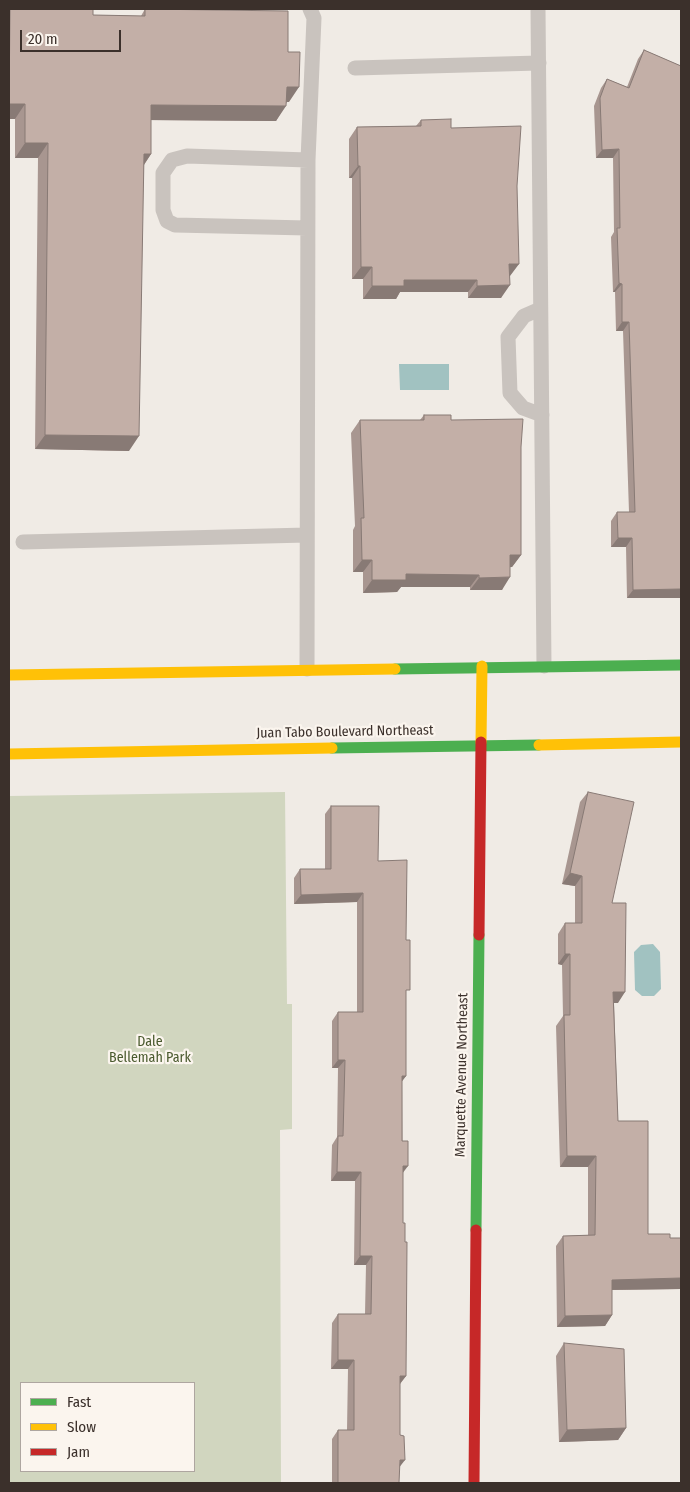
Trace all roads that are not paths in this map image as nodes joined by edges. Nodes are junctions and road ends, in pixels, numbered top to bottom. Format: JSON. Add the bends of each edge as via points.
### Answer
{"nodes":[{"id":1,"x":310,"y":9,"type":"edge"},
{"id":2,"x":538,"y":9,"type":"edge"},
{"id":3,"x":539,"y":62,"type":"junction"},
{"id":4,"x":355,"y":68,"type":"dead end"},
{"id":5,"x":308,"y":160,"type":"junction"},
{"id":6,"x":307,"y":228,"type":"junction"},
{"id":7,"x":540,"y":309,"type":"junction"},
{"id":8,"x":542,"y":415,"type":"junction"},
{"id":9,"x":307,"y":536,"type":"junction"},
{"id":10,"x":23,"y":542,"type":"dead end"},
{"id":11,"x":681,"y":665,"type":"edge"},
{"id":12,"x":482,"y":666,"type":"junction"},
{"id":13,"x":544,"y":666,"type":"junction"},
{"id":14,"x":307,"y":670,"type":"junction"},
{"id":15,"x":9,"y":674,"type":"edge"},
{"id":16,"x":681,"y":742,"type":"edge"},
{"id":17,"x":481,"y":745,"type":"junction"},
{"id":18,"x":9,"y":754,"type":"edge"},
{"id":19,"x":474,"y":1483,"type":"edge"}],
"edges":[{"from":1,"to":5,"type":"lane","via":[[314,18]]},
{"from":2,"to":3,"type":"lane"},
{"from":3,"to":4,"type":"lane"},
{"from":3,"to":7,"type":"lane"},
{"from":5,"to":6,"type":"lane"},
{"from":5,"to":6,"type":"lane","via":[[187,156],[172,160],[163,173],[163,210],[167,221],[175,225]]},
{"from":6,"to":9,"type":"lane"},
{"from":7,"to":8,"type":"lane"},
{"from":7,"to":8,"type":"lane","via":[[524,316],[508,337],[510,394],[523,408]]},
{"from":8,"to":13,"type":"lane"},
{"from":9,"to":10,"type":"lane"},
{"from":9,"to":14,"type":"lane"},
{"from":11,"to":13,"type":"main road"},
{"from":12,"to":13,"type":"main road"},
{"from":12,"to":14,"type":"main road"},
{"from":12,"to":17,"type":"main road","name":"Marquette Avenue Northeast"},
{"from":14,"to":15,"type":"main road"},
{"from":16,"to":17,"type":"main road","name":"Juan Tabo Boulevard Northeast"},
{"from":17,"to":18,"type":"main road","name":"Juan Tabo Boulevard Northeast"},
{"from":17,"to":19,"type":"main road","name":"Marquette Avenue Northeast"}]}
